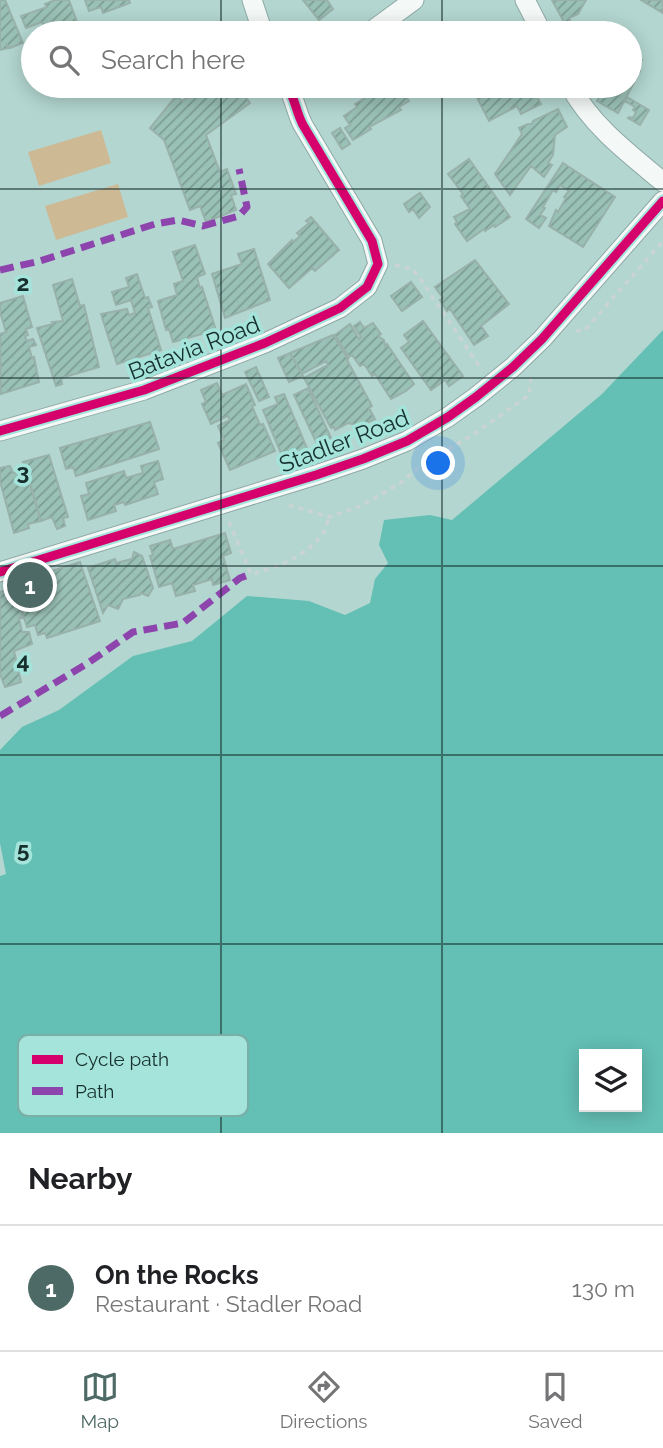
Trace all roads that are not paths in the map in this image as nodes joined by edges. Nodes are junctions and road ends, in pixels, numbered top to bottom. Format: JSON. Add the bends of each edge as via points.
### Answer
{"nodes":[{"id":1,"x":252,"y":0,"type":"edge"},
{"id":2,"x":414,"y":0,"type":"edge"},
{"id":3,"x":525,"y":0,"type":"edge"},
{"id":4,"x":259,"y":21,"type":"edge"},
{"id":5,"x":385,"y":21,"type":"edge"},
{"id":6,"x":536,"y":21,"type":"edge"},
{"id":7,"x":294,"y":98,"type":"edge"},
{"id":8,"x":577,"y":98,"type":"edge"},
{"id":9,"x":663,"y":182,"type":"edge"},
{"id":10,"x":663,"y":201,"type":"edge"},
{"id":11,"x":0,"y":431,"type":"edge"},
{"id":12,"x":0,"y":572,"type":"edge"}],
"edges":[{"from":1,"to":4,"type":"street"},
{"from":2,"to":5,"type":"street"},
{"from":3,"to":6,"type":"street"},
{"from":7,"to":11,"type":"street","name":"Batavia Road","via":[[296,112],[384,264],[367,287],[354,299],[264,343],[144,390]]},
{"from":8,"to":9,"type":"street","via":[[606,133]]},
{"from":10,"to":12,"type":"street","name":"Stadler Road","via":[[527,355],[448,417],[407,441],[293,483]]}]}
